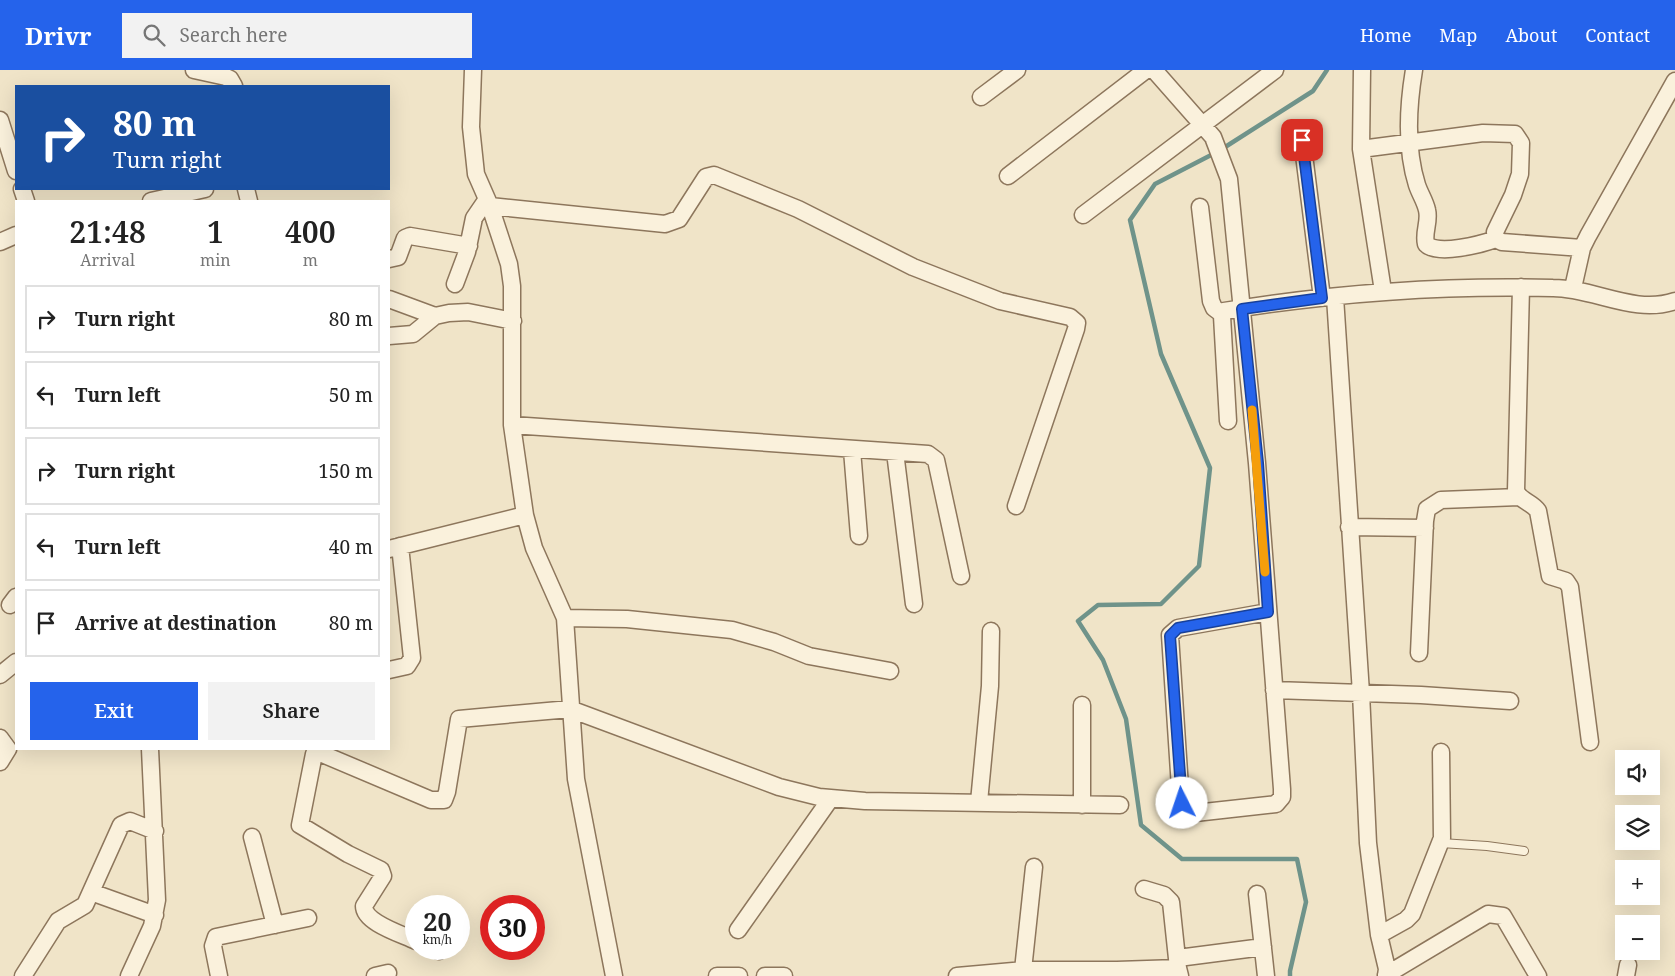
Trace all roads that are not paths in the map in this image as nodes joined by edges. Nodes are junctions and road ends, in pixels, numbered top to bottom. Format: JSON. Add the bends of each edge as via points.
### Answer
{"nodes":[{"id":1,"x":194,"y":70,"type":"edge"},
{"id":2,"x":473,"y":70,"type":"edge"},
{"id":3,"x":1017,"y":70,"type":"edge"},
{"id":4,"x":1146,"y":70,"type":"edge"},
{"id":5,"x":1154,"y":70,"type":"edge"},
{"id":6,"x":1275,"y":70,"type":"edge"},
{"id":7,"x":1362,"y":70,"type":"edge"},
{"id":8,"x":1414,"y":70,"type":"edge"},
{"id":9,"x":1675,"y":81,"type":"edge"},
{"id":10,"x":233,"y":85,"type":"edge"},
{"id":11,"x":982,"y":97,"type":"dead end"},
{"id":12,"x":0,"y":120,"type":"edge"},
{"id":13,"x":1208,"y":131,"type":"junction"},
{"id":14,"x":1302,"y":140,"type":"dead end"},
{"id":15,"x":1410,"y":143,"type":"junction"},
{"id":16,"x":1361,"y":149,"type":"junction"},
{"id":17,"x":15,"y":168,"type":"edge"},
{"id":18,"x":1008,"y":176,"type":"dead end"},
{"id":19,"x":201,"y":190,"type":"edge"},
{"id":20,"x":156,"y":200,"type":"edge"},
{"id":21,"x":488,"y":203,"type":"junction"},
{"id":22,"x":1200,"y":207,"type":"dead end"},
{"id":23,"x":1084,"y":214,"type":"dead end"},
{"id":24,"x":15,"y":234,"type":"edge"},
{"id":25,"x":1496,"y":239,"type":"junction"},
{"id":26,"x":0,"y":242,"type":"edge"},
{"id":27,"x":469,"y":246,"type":"junction"},
{"id":28,"x":1582,"y":248,"type":"junction"},
{"id":29,"x":390,"y":259,"type":"edge"},
{"id":30,"x":455,"y":284,"type":"dead end"},
{"id":31,"x":1521,"y":287,"type":"junction"},
{"id":32,"x":1573,"y":288,"type":"junction"},
{"id":33,"x":1383,"y":291,"type":"junction"},
{"id":34,"x":1328,"y":297,"type":"junction"},
{"id":35,"x":390,"y":299,"type":"edge"},
{"id":36,"x":1675,"y":301,"type":"edge"},
{"id":37,"x":1242,"y":309,"type":"junction"},
{"id":38,"x":1222,"y":314,"type":"junction"},
{"id":39,"x":435,"y":316,"type":"junction"},
{"id":40,"x":513,"y":321,"type":"junction"},
{"id":41,"x":390,"y":336,"type":"edge"},
{"id":42,"x":1228,"y":421,"type":"dead end"},
{"id":43,"x":512,"y":426,"type":"junction"},
{"id":44,"x":852,"y":450,"type":"junction"},
{"id":45,"x":895,"y":452,"type":"junction"},
{"id":46,"x":1519,"y":497,"type":"junction"},
{"id":47,"x":1016,"y":506,"type":"dead end"},
{"id":48,"x":525,"y":515,"type":"junction"},
{"id":49,"x":1349,"y":527,"type":"junction"},
{"id":50,"x":1425,"y":528,"type":"junction"},
{"id":51,"x":858,"y":536,"type":"dead end"},
{"id":52,"x":394,"y":548,"type":"edge"},
{"id":53,"x":961,"y":576,"type":"dead end"},
{"id":54,"x":914,"y":604,"type":"dead end"},
{"id":55,"x":1268,"y":612,"type":"junction"},
{"id":56,"x":565,"y":618,"type":"junction"},
{"id":57,"x":990,"y":631,"type":"dead end"},
{"id":58,"x":1419,"y":653,"type":"dead end"},
{"id":59,"x":15,"y":663,"type":"edge"},
{"id":60,"x":390,"y":670,"type":"edge"},
{"id":61,"x":890,"y":671,"type":"dead end"},
{"id":62,"x":0,"y":674,"type":"edge"},
{"id":63,"x":1274,"y":690,"type":"junction"},
{"id":64,"x":1362,"y":693,"type":"junction"},
{"id":65,"x":1510,"y":701,"type":"dead end"},
{"id":66,"x":1082,"y":705,"type":"dead end"},
{"id":67,"x":570,"y":709,"type":"junction"},
{"id":68,"x":0,"y":738,"type":"edge"},
{"id":69,"x":1590,"y":742,"type":"dead end"},
{"id":70,"x":150,"y":750,"type":"edge"},
{"id":71,"x":1441,"y":752,"type":"dead end"},
{"id":72,"x":0,"y":762,"type":"edge"},
{"id":73,"x":831,"y":798,"type":"junction"},
{"id":74,"x":979,"y":802,"type":"junction"},
{"id":75,"x":1082,"y":805,"type":"junction"},
{"id":76,"x":1120,"y":805,"type":"dead end"},
{"id":77,"x":155,"y":831,"type":"junction"},
{"id":78,"x":252,"y":837,"type":"dead end"},
{"id":79,"x":1441,"y":843,"type":"junction"},
{"id":80,"x":1524,"y":851,"type":"dead end"},
{"id":81,"x":1034,"y":867,"type":"dead end"},
{"id":82,"x":1144,"y":889,"type":"dead end"},
{"id":83,"x":91,"y":892,"type":"junction"},
{"id":84,"x":1257,"y":894,"type":"dead end"},
{"id":85,"x":155,"y":915,"type":"junction"},
{"id":86,"x":308,"y":918,"type":"dead end"},
{"id":87,"x":275,"y":925,"type":"junction"},
{"id":88,"x":738,"y":930,"type":"dead end"},
{"id":89,"x":1379,"y":935,"type":"junction"},
{"id":90,"x":405,"y":936,"type":"edge"},
{"id":91,"x":1263,"y":947,"type":"junction"},
{"id":92,"x":1179,"y":967,"type":"edge"},
{"id":93,"x":1023,"y":970,"type":"junction"},
{"id":94,"x":1117,"y":973,"type":"edge"},
{"id":95,"x":23,"y":976,"type":"edge"},
{"id":96,"x":129,"y":976,"type":"edge"},
{"id":97,"x":219,"y":976,"type":"edge"},
{"id":98,"x":614,"y":976,"type":"edge"},
{"id":99,"x":624,"y":976,"type":"edge"},
{"id":100,"x":718,"y":976,"type":"edge"},
{"id":101,"x":739,"y":976,"type":"edge"},
{"id":102,"x":765,"y":976,"type":"edge"},
{"id":103,"x":784,"y":976,"type":"edge"},
{"id":104,"x":957,"y":976,"type":"edge"},
{"id":105,"x":962,"y":976,"type":"edge"},
{"id":106,"x":1266,"y":976,"type":"edge"},
{"id":107,"x":1386,"y":976,"type":"edge"},
{"id":108,"x":1538,"y":976,"type":"edge"}],
"edges":[{"from":1,"to":10,"type":"street","via":[[226,77]]},
{"from":2,"to":21,"type":"street","via":[[472,153],[476,174]]},
{"from":3,"to":11,"type":"street"},
{"from":4,"to":18,"type":"street"},
{"from":5,"to":13,"type":"street"},
{"from":6,"to":13,"type":"street"},
{"from":7,"to":16,"type":"street"},
{"from":8,"to":15,"type":"street"},
{"from":9,"to":28,"type":"street"},
{"from":12,"to":17,"type":"street"},
{"from":13,"to":23,"type":"street"},
{"from":13,"to":37,"type":"street","via":[[1229,179]]},
{"from":14,"to":34,"type":"street"},
{"from":15,"to":16,"type":"street"},
{"from":15,"to":25,"type":"street","via":[[1417,185],[1427,210],[1424,237],[1428,247],[1467,247]]},
{"from":15,"to":25,"type":"street","via":[[1483,133],[1511,132],[1518,136],[1520,174],[1514,195],[1495,232]]},
{"from":16,"to":33,"type":"street"},
{"from":19,"to":20,"type":"street"},
{"from":21,"to":27,"type":"street","via":[[474,218]]},
{"from":21,"to":40,"type":"street","via":[[509,264]]},
{"from":21,"to":47,"type":"street","via":[[665,224],[679,219],[706,177],[714,175],[798,209],[913,267],[1000,301],[1070,317],[1077,324],[1076,330]]},
{"from":22,"to":38,"type":"street","via":[[1211,301]]},
{"from":24,"to":26,"type":"street"},
{"from":25,"to":28,"type":"street"},
{"from":27,"to":29,"type":"street","via":[[410,236],[398,256]]},
{"from":27,"to":30,"type":"street"},
{"from":28,"to":32,"type":"street"},
{"from":31,"to":32,"type":"street"},
{"from":31,"to":33,"type":"street"},
{"from":31,"to":46,"type":"street","via":[[1516,486]]},
{"from":32,"to":36,"type":"street","via":[[1643,306]]},
{"from":33,"to":34,"type":"street"},
{"from":34,"to":37,"type":"street"},
{"from":34,"to":49,"type":"street"},
{"from":35,"to":39,"type":"street"},
{"from":37,"to":38,"type":"street"},
{"from":37,"to":55,"type":"street","via":[[1258,463]]},
{"from":38,"to":42,"type":"street"},
{"from":39,"to":40,"type":"street","via":[[468,312]]},
{"from":39,"to":41,"type":"street","via":[[413,334]]},
{"from":40,"to":43,"type":"street"},
{"from":43,"to":44,"type":"street"},
{"from":43,"to":48,"type":"street"},
{"from":44,"to":45,"type":"street"},
{"from":44,"to":51,"type":"street"},
{"from":45,"to":53,"type":"street","via":[[924,453],[936,460]]},
{"from":45,"to":54,"type":"street"},
{"from":46,"to":50,"type":"street","via":[[1437,501],[1427,508]]},
{"from":46,"to":69,"type":"street","via":[[1538,511],[1550,576],[1568,582],[1570,587]]},
{"from":48,"to":52,"type":"street"},
{"from":48,"to":56,"type":"street","via":[[537,556]]},
{"from":49,"to":50,"type":"street"},
{"from":49,"to":64,"type":"street"},
{"from":50,"to":58,"type":"street"},
{"from":52,"to":60,"type":"street","via":[[412,658],[407,666]]},
{"from":55,"to":63,"type":"street"},
{"from":55,"to":63,"type":"street","via":[[1178,628],[1170,636],[1185,811],[1195,813],[1269,806],[1279,801],[1282,789]]},
{"from":56,"to":61,"type":"street","via":[[627,619],[732,630],[809,656]]},
{"from":56,"to":67,"type":"street"},
{"from":57,"to":74,"type":"street","via":[[989,694]]},
{"from":59,"to":62,"type":"street"},
{"from":63,"to":64,"type":"street"},
{"from":64,"to":65,"type":"street"},
{"from":64,"to":89,"type":"street","via":[[1368,843]]},
{"from":66,"to":75,"type":"street"},
{"from":67,"to":73,"type":"street","via":[[778,787]]},
{"from":67,"to":90,"type":"street","via":[[458,718],[448,792],[440,801],[320,754],[312,757],[300,825],[381,870],[383,876],[364,906],[365,914]]},
{"from":67,"to":98,"type":"street","via":[[576,779]]},
{"from":68,"to":72,"type":"street","via":[[8,749]]},
{"from":70,"to":77,"type":"street"},
{"from":71,"to":79,"type":"street"},
{"from":73,"to":74,"type":"street"},
{"from":73,"to":88,"type":"street"},
{"from":74,"to":75,"type":"street"},
{"from":75,"to":76,"type":"street"},
{"from":77,"to":83,"type":"street","via":[[130,821],[122,825]]},
{"from":77,"to":85,"type":"street","via":[[158,886]]},
{"from":78,"to":87,"type":"street"},
{"from":79,"to":80,"type":"lane"},
{"from":79,"to":89,"type":"street","via":[[1412,914]]},
{"from":81,"to":93,"type":"street"},
{"from":82,"to":92,"type":"street","via":[[1171,902]]},
{"from":83,"to":85,"type":"street"},
{"from":83,"to":95,"type":"street","via":[[80,909],[58,921]]},
{"from":84,"to":91,"type":"street"},
{"from":85,"to":96,"type":"street"},
{"from":86,"to":87,"type":"street"},
{"from":87,"to":97,"type":"street","via":[[214,939]]},
{"from":89,"to":107,"type":"street","via":[[1387,965]]},
{"from":91,"to":92,"type":"street"},
{"from":91,"to":106,"type":"street"},
{"from":92,"to":94,"type":"street"},
{"from":93,"to":94,"type":"street"},
{"from":93,"to":105,"type":"street"},
{"from":98,"to":99,"type":"street"},
{"from":100,"to":101,"type":"street"},
{"from":102,"to":103,"type":"street"},
{"from":104,"to":105,"type":"street"},
{"from":107,"to":108,"type":"street","via":[[1488,914],[1495,913],[1503,916]]}]}
